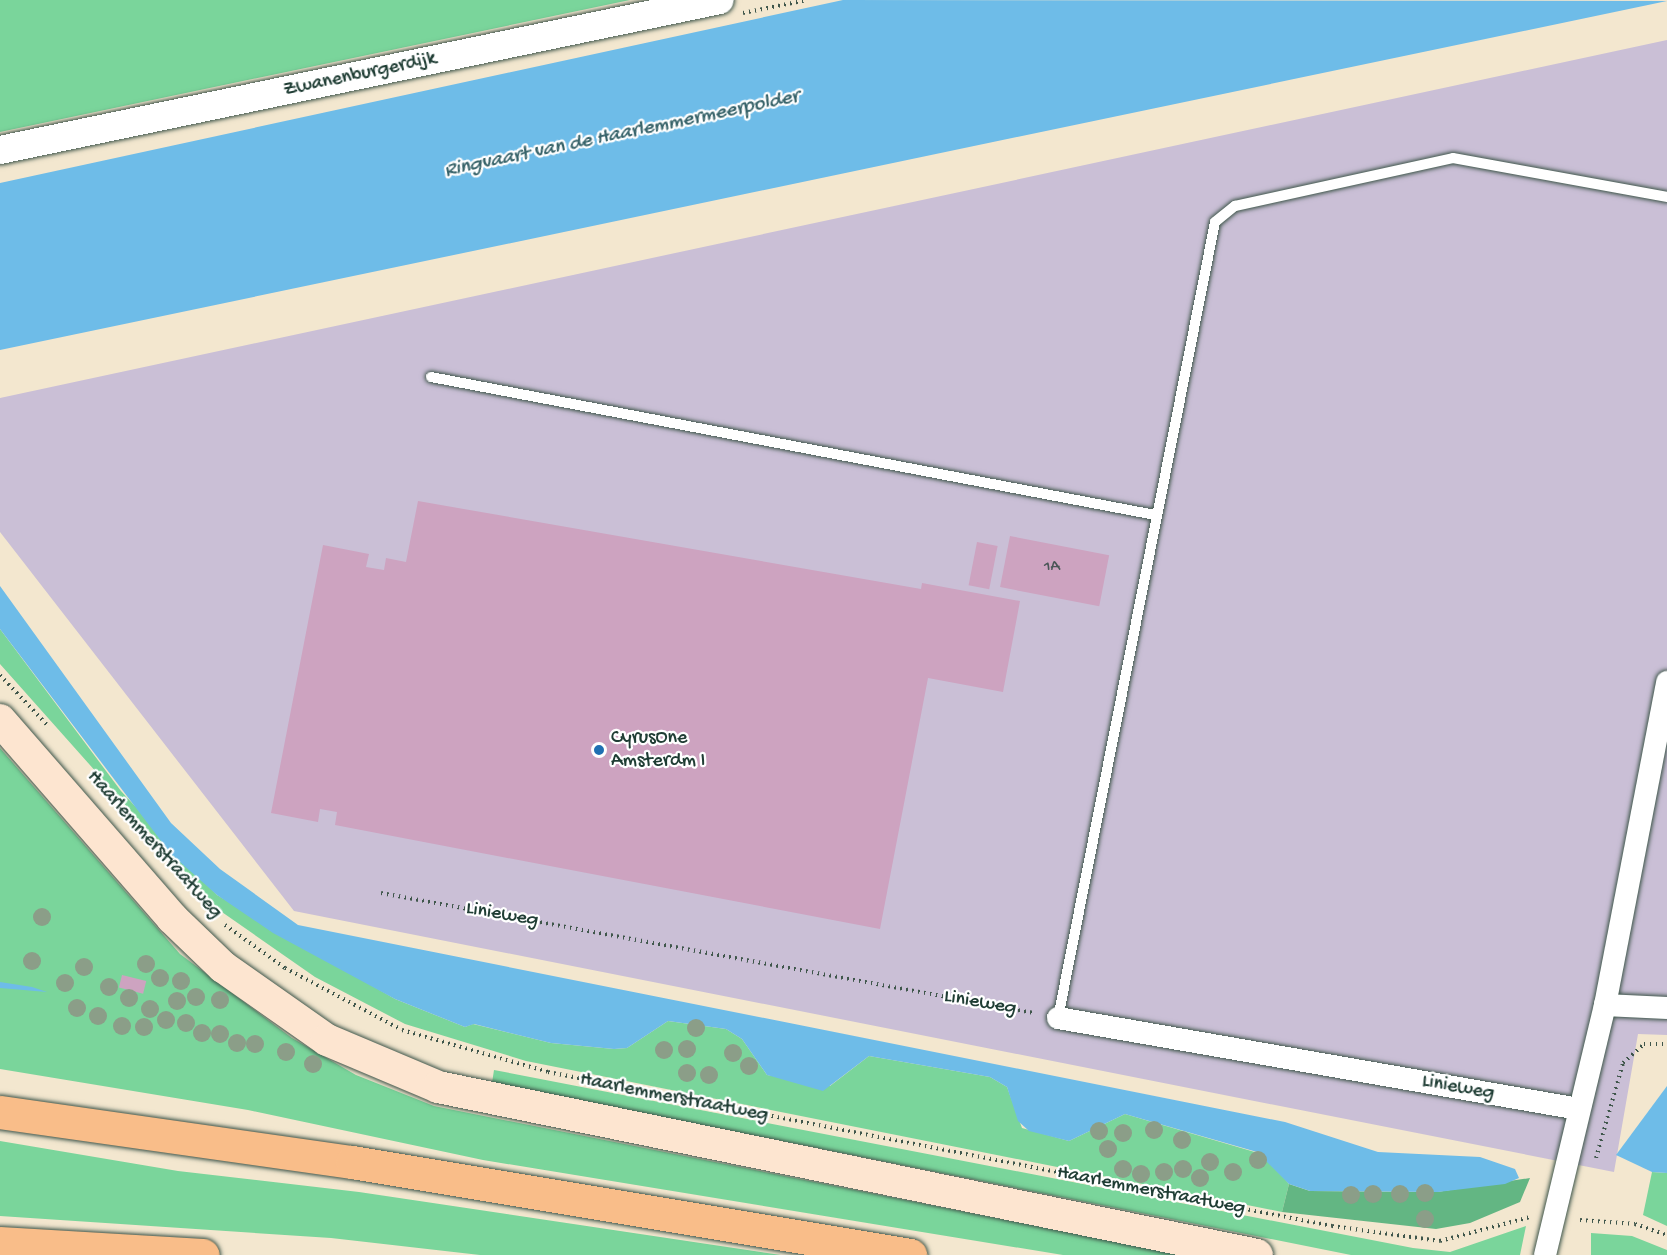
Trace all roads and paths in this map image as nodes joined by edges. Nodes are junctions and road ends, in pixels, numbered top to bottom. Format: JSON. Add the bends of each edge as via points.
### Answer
{"nodes":[{"id":1,"x":720,"y":0,"type":"edge"},
{"id":2,"x":0,"y":150,"type":"edge"},
{"id":3,"x":1667,"y":197,"type":"edge"},
{"id":4,"x":431,"y":377,"type":"dead end"},
{"id":5,"x":1155,"y":515,"type":"junction"},
{"id":6,"x":0,"y":675,"type":"edge"},
{"id":7,"x":1667,"y":682,"type":"edge"},
{"id":8,"x":0,"y":720,"type":"edge"},
{"id":9,"x":56,"y":735,"type":"dead end"},
{"id":10,"x":381,"y":892,"type":"dead end"},
{"id":11,"x":220,"y":921,"type":"dead end"},
{"id":12,"x":1605,"y":1005,"type":"junction"},
{"id":13,"x":1667,"y":1008,"type":"edge"},
{"id":14,"x":1058,"y":1018,"type":"junction"},
{"id":15,"x":1667,"y":1044,"type":"edge"},
{"id":16,"x":1579,"y":1109,"type":"junction"},
{"id":17,"x":0,"y":1112,"type":"edge"},
{"id":18,"x":1559,"y":1189,"type":"junction"},
{"id":19,"x":1483,"y":1231,"type":"dead end"},
{"id":20,"x":0,"y":1243,"type":"edge"},
{"id":21,"x":203,"y":1255,"type":"edge"},
{"id":22,"x":910,"y":1255,"type":"edge"},
{"id":23,"x":1257,"y":1255,"type":"edge"},
{"id":24,"x":1545,"y":1255,"type":"edge"}],
"edges":[{"from":1,"to":2,"type":"street","name":"Zwanenburgerdijk"},
{"from":3,"to":5,"type":"lane","via":[[1454,158],[1235,206],[1215,222],[1207,243]]},
{"from":4,"to":5,"type":"lane"},
{"from":5,"to":14,"type":"lane"},
{"from":6,"to":9,"type":"path"},
{"from":7,"to":12,"type":"street"},
{"from":8,"to":23,"type":"main road","name":"Haarlemmerstraatweg","via":[[172,918],[224,967],[347,1049],[438,1088]]},
{"from":10,"to":14,"type":"path","name":"Linieweg"},
{"from":11,"to":19,"type":"path","name":"Haarlemmerstraatweg","via":[[285,968],[370,1016],[467,1053],[1332,1226],[1440,1241]]},
{"from":12,"to":13,"type":"street"},
{"from":12,"to":16,"type":"street"},
{"from":14,"to":16,"type":"street","name":"Linieweg"},
{"from":15,"to":18,"type":"path","via":[[1644,1044],[1623,1062],[1598,1156]]},
{"from":16,"to":18,"type":"street"},
{"from":17,"to":22,"type":"highway","via":[[352,1162]]},
{"from":18,"to":24,"type":"street"},
{"from":20,"to":21,"type":"highway"}]}
